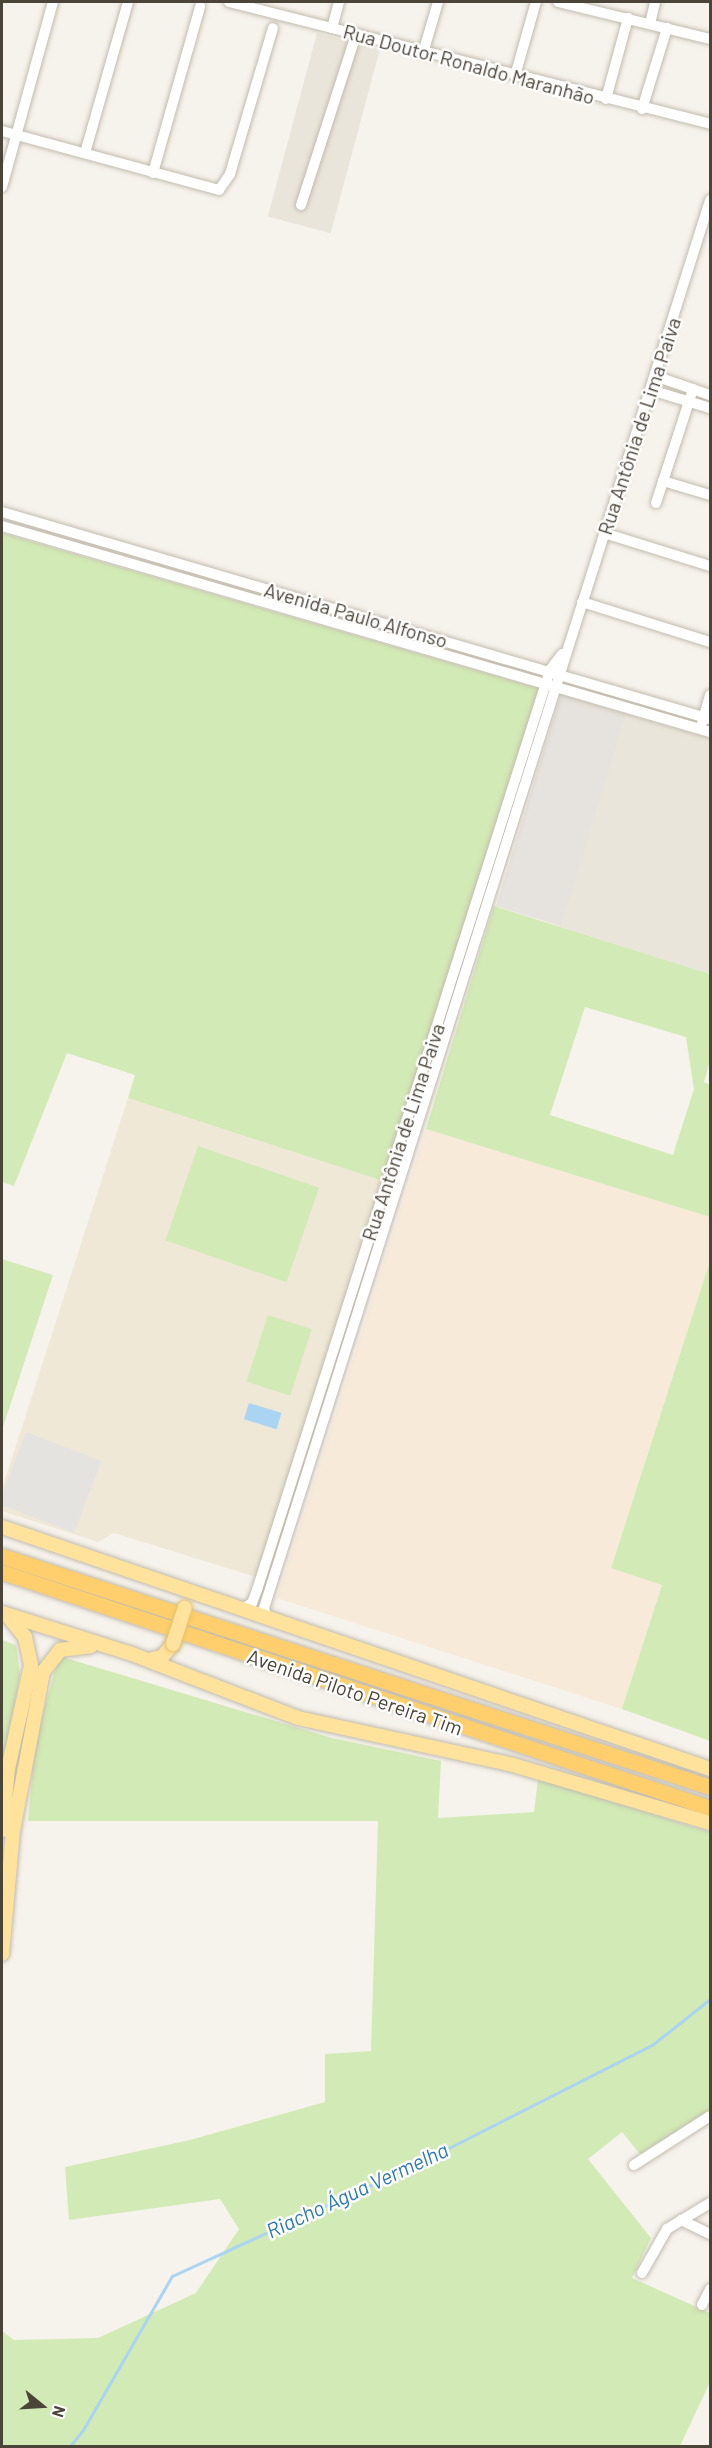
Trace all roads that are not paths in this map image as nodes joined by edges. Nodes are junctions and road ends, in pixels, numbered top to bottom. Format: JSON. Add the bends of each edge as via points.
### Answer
{"nodes":[{"id":1,"x":53,"y":2,"type":"edge"},
{"id":2,"x":128,"y":2,"type":"edge"},
{"id":3,"x":236,"y":2,"type":"edge"},
{"id":4,"x":339,"y":2,"type":"edge"},
{"id":5,"x":438,"y":2,"type":"edge"},
{"id":6,"x":536,"y":2,"type":"edge"},
{"id":7,"x":558,"y":2,"type":"edge"},
{"id":8,"x":656,"y":2,"type":"edge"},
{"id":9,"x":581,"y":4,"type":"edge"},
{"id":10,"x":201,"y":7,"type":"dead end"},
{"id":11,"x":628,"y":18,"type":"junction"},
{"id":12,"x":650,"y":24,"type":"junction"},
{"id":13,"x":273,"y":28,"type":"dead end"},
{"id":14,"x":332,"y":28,"type":"junction"},
{"id":15,"x":667,"y":28,"type":"junction"},
{"id":16,"x":356,"y":35,"type":"junction"},
{"id":17,"x":711,"y":39,"type":"edge"},
{"id":18,"x":423,"y":53,"type":"junction"},
{"id":19,"x":515,"y":76,"type":"junction"},
{"id":20,"x":606,"y":99,"type":"junction"},
{"id":21,"x":642,"y":109,"type":"junction"},
{"id":22,"x":711,"y":124,"type":"edge"},
{"id":23,"x":2,"y":131,"type":"edge"},
{"id":24,"x":17,"y":135,"type":"junction"},
{"id":25,"x":85,"y":153,"type":"junction"},
{"id":26,"x":153,"y":173,"type":"junction"},
{"id":27,"x":2,"y":187,"type":"edge"},
{"id":28,"x":301,"y":206,"type":"dead end"},
{"id":29,"x":710,"y":206,"type":"edge"},
{"id":30,"x":655,"y":376,"type":"junction"},
{"id":31,"x":693,"y":389,"type":"junction"},
{"id":32,"x":651,"y":390,"type":"junction"},
{"id":33,"x":711,"y":395,"type":"edge"},
{"id":34,"x":689,"y":401,"type":"junction"},
{"id":35,"x":710,"y":405,"type":"edge"},
{"id":36,"x":663,"y":481,"type":"junction"},
{"id":37,"x":711,"y":495,"type":"edge"},
{"id":38,"x":656,"y":503,"type":"dead end"},
{"id":39,"x":2,"y":512,"type":"edge"},
{"id":40,"x":2,"y":526,"type":"edge"},
{"id":41,"x":604,"y":533,"type":"junction"},
{"id":42,"x":711,"y":566,"type":"edge"},
{"id":43,"x":296,"y":597,"type":"junction"},
{"id":44,"x":582,"y":602,"type":"junction"},
{"id":45,"x":293,"y":610,"type":"junction"},
{"id":46,"x":711,"y":642,"type":"edge"},
{"id":47,"x":555,"y":672,"type":"junction"},
{"id":48,"x":551,"y":685,"type":"junction"},
{"id":49,"x":634,"y":695,"type":"junction"},
{"id":50,"x":711,"y":695,"type":"edge"},
{"id":51,"x":630,"y":708,"type":"junction"},
{"id":52,"x":707,"y":718,"type":"edge"},
{"id":53,"x":705,"y":730,"type":"edge"},
{"id":54,"x":322,"y":1383,"type":"junction"},
{"id":55,"x":335,"y":1388,"type":"junction"},
{"id":56,"x":284,"y":1504,"type":"junction"},
{"id":57,"x":298,"y":1508,"type":"junction"},
{"id":58,"x":2,"y":1527,"type":"edge"},
{"id":59,"x":2,"y":1556,"type":"edge"},
{"id":60,"x":2,"y":1572,"type":"edge"},
{"id":61,"x":174,"y":1587,"type":"junction"},
{"id":62,"x":240,"y":1610,"type":"junction"},
{"id":63,"x":4,"y":1614,"type":"edge"},
{"id":64,"x":267,"y":1618,"type":"junction"},
{"id":65,"x":107,"y":1646,"type":"junction"},
{"id":66,"x":148,"y":1660,"type":"junction"},
{"id":67,"x":711,"y":1769,"type":"edge"},
{"id":68,"x":711,"y":1787,"type":"edge"},
{"id":69,"x":711,"y":1808,"type":"edge"},
{"id":70,"x":711,"y":1823,"type":"edge"},
{"id":71,"x":2,"y":1830,"type":"edge"},
{"id":72,"x":2,"y":1954,"type":"edge"},
{"id":73,"x":711,"y":2116,"type":"edge"},
{"id":74,"x":634,"y":2165,"type":"dead end"},
{"id":75,"x":711,"y":2203,"type":"edge"},
{"id":76,"x":681,"y":2220,"type":"junction"},
{"id":77,"x":711,"y":2234,"type":"edge"},
{"id":78,"x":642,"y":2273,"type":"dead end"},
{"id":79,"x":711,"y":2289,"type":"edge"},
{"id":80,"x":702,"y":2305,"type":"dead end"}],
"edges":[{"from":1,"to":24,"type":"street"},
{"from":2,"to":25,"type":"street"},
{"from":3,"to":14,"type":"street","name":"Rua Doutor Ronaldo Maranhão"},
{"from":4,"to":14,"type":"street"},
{"from":5,"to":18,"type":"street"},
{"from":6,"to":19,"type":"street"},
{"from":7,"to":9,"type":"street"},
{"from":8,"to":12,"type":"street"},
{"from":9,"to":11,"type":"street"},
{"from":10,"to":26,"type":"street"},
{"from":11,"to":12,"type":"street"},
{"from":11,"to":20,"type":"street"},
{"from":12,"to":15,"type":"street"},
{"from":13,"to":26,"type":"street","via":[[224,188],[215,190]]},
{"from":14,"to":16,"type":"street","name":"Rua Doutor Ronaldo Maranhão"},
{"from":15,"to":17,"type":"street"},
{"from":15,"to":21,"type":"street"},
{"from":16,"to":18,"type":"street","name":"Rua Doutor Ronaldo Maranhão"},
{"from":16,"to":28,"type":"street"},
{"from":18,"to":19,"type":"street","name":"Rua Doutor Ronaldo Maranhão"},
{"from":19,"to":20,"type":"street","name":"Rua Doutor Ronaldo Maranhão"},
{"from":20,"to":21,"type":"street","name":"Rua Doutor Ronaldo Maranhão"},
{"from":21,"to":22,"type":"street","name":"Rua Doutor Ronaldo Maranhão"},
{"from":23,"to":24,"type":"street"},
{"from":24,"to":25,"type":"street"},
{"from":24,"to":27,"type":"street"},
{"from":25,"to":26,"type":"street"},
{"from":29,"to":30,"type":"street","name":"Rua Antônia de Lima Paiva"},
{"from":30,"to":31,"type":"street"},
{"from":30,"to":32,"type":"street","name":"Rua Antônia de Lima Paiva"},
{"from":31,"to":33,"type":"street"},
{"from":31,"to":34,"type":"street"},
{"from":32,"to":34,"type":"street"},
{"from":32,"to":41,"type":"street","name":"Rua Antônia de Lima Paiva"},
{"from":34,"to":35,"type":"street"},
{"from":34,"to":36,"type":"street"},
{"from":36,"to":37,"type":"street"},
{"from":36,"to":38,"type":"street"},
{"from":39,"to":43,"type":"street","name":"Avenida Paulo Alfonso"},
{"from":40,"to":45,"type":"street","name":"Avenida Paulo Alfonso"},
{"from":41,"to":42,"type":"street"},
{"from":41,"to":44,"type":"street","name":"Rua Antônia de Lima Paiva"},
{"from":43,"to":45,"type":"street"},
{"from":43,"to":47,"type":"street","name":"Avenida Paulo Alfonso"},
{"from":44,"to":46,"type":"street"},
{"from":44,"to":47,"type":"street","name":"Rua Antônia de Lima Paiva"},
{"from":45,"to":48,"type":"street","name":"Avenida Paulo Alfonso"},
{"from":47,"to":48,"type":"street","name":"Rua Antônia de Lima Paiva"},
{"from":47,"to":49,"type":"street","name":"Avenida Paulo Alfonso"},
{"from":48,"to":51,"type":"street","name":"Avenida Paulo Alfonso"},
{"from":48,"to":54,"type":"street","name":"Rua Antônia de Lima Paiva"},
{"from":48,"to":55,"type":"street","name":"Rua Antônia de Lima Paiva"},
{"from":49,"to":51,"type":"street"},
{"from":49,"to":52,"type":"street","name":"Avenida Paulo Alfonso"},
{"from":50,"to":52,"type":"street"},
{"from":51,"to":53,"type":"street","name":"Avenida Paulo Alfonso"},
{"from":52,"to":53,"type":"street"},
{"from":54,"to":55,"type":"street"},
{"from":54,"to":56,"type":"street","name":"Rua Antônia de Lima Paiva"},
{"from":55,"to":57,"type":"street","name":"Rua Antônia de Lima Paiva"},
{"from":56,"to":57,"type":"street"},
{"from":56,"to":62,"type":"street","name":"Rua Antônia de Lima Paiva","via":[[254,1600]]},
{"from":57,"to":64,"type":"street","name":"Rua Antônia de Lima Paiva","via":[[264,1608]]},
{"from":58,"to":61,"type":"main road"},
{"from":59,"to":68,"type":"highway","name":"Avenida Piloto Pereira Tim"},
{"from":60,"to":69,"type":"highway","name":"Avenida Piloto Pereira Tim"},
{"from":61,"to":62,"type":"main road"},
{"from":61,"to":66,"type":"main road","bridge":true,"via":[[185,1596],[185,1608],[173,1644],[162,1657]]},
{"from":62,"to":64,"type":"main road"},
{"from":63,"to":65,"type":"main road"},
{"from":63,"to":71,"type":"main road","via":[[27,1641],[32,1665],[8,1769]]},
{"from":64,"to":67,"type":"main road"},
{"from":65,"to":66,"type":"main road"},
{"from":65,"to":72,"type":"main road","via":[[60,1650],[43,1672],[13,1831]]},
{"from":66,"to":70,"type":"main road","via":[[298,1718],[513,1765]]},
{"from":73,"to":74,"type":"street"},
{"from":75,"to":76,"type":"street"},
{"from":76,"to":77,"type":"street"},
{"from":76,"to":78,"type":"street","via":[[662,2236]]},
{"from":79,"to":80,"type":"street"}]}
